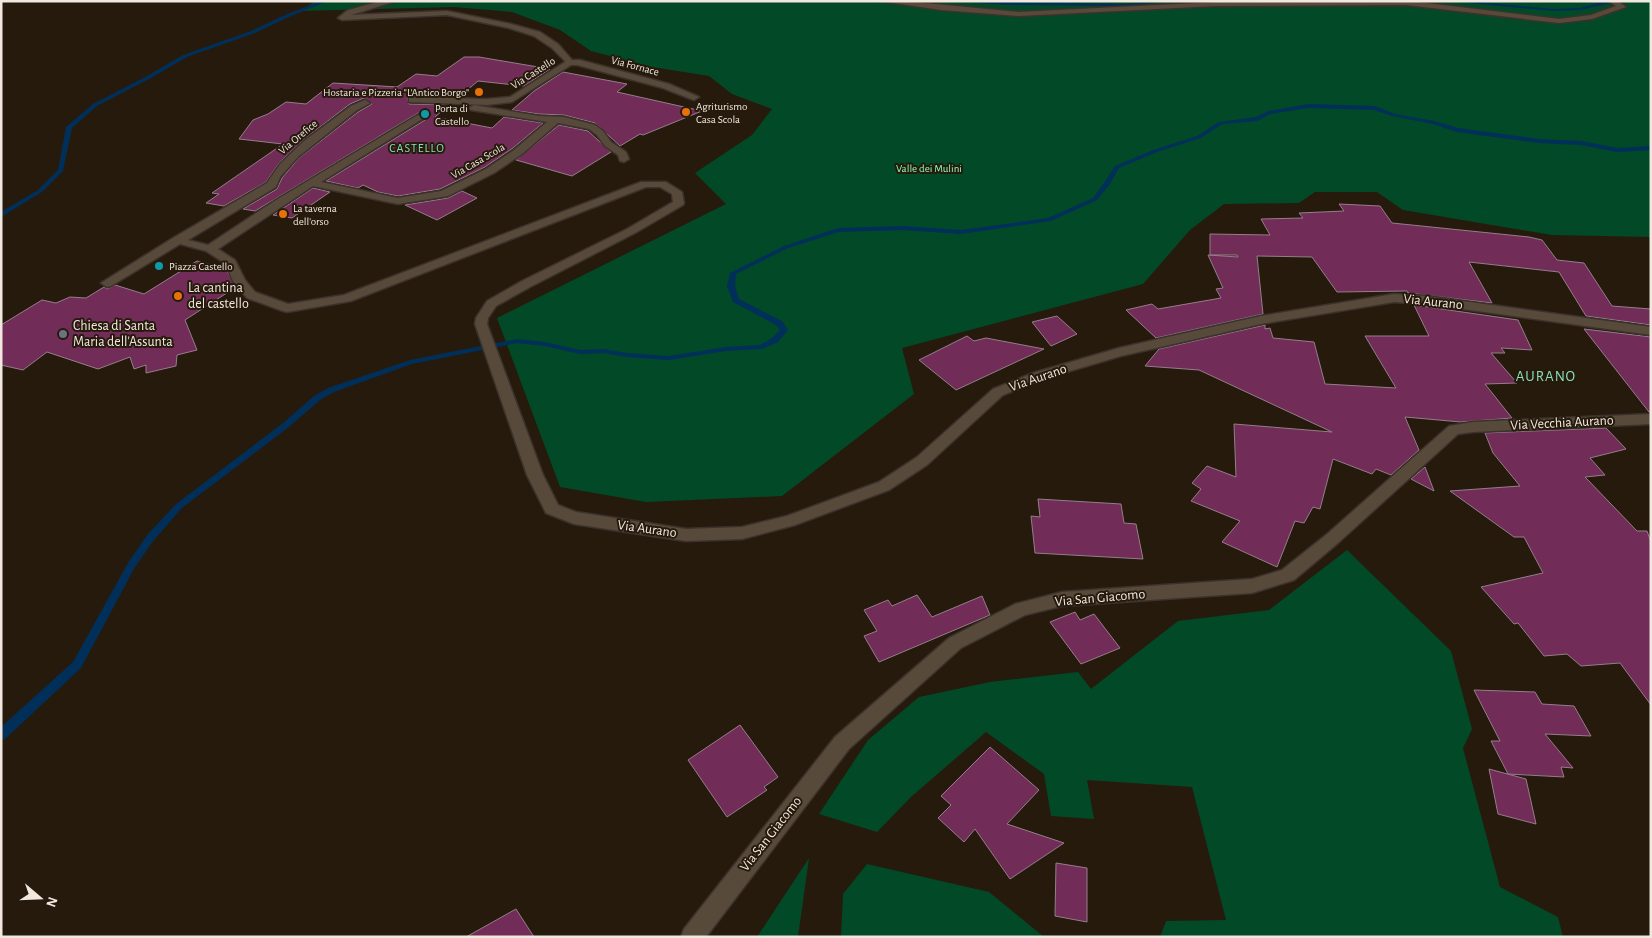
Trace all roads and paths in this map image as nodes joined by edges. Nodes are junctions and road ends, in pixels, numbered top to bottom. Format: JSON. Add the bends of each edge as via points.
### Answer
{"nodes":[{"id":1,"x":392,"y":1,"type":"edge"},
{"id":2,"x":884,"y":1,"type":"edge"},
{"id":3,"x":1618,"y":4,"type":"edge"},
{"id":4,"x":569,"y":63,"type":"junction"},
{"id":5,"x":694,"y":97,"type":"dead end"},
{"id":6,"x":412,"y":100,"type":"dead end"},
{"id":7,"x":364,"y":102,"type":"dead end"},
{"id":8,"x":476,"y":102,"type":"junction"},
{"id":9,"x":462,"y":106,"type":"junction"},
{"id":10,"x":429,"y":111,"type":"tunnel mouth"},
{"id":11,"x":418,"y":118,"type":"tunnel mouth"},
{"id":12,"x":556,"y":119,"type":"junction"},
{"id":13,"x":624,"y":159,"type":"dead end"},
{"id":14,"x":312,"y":183,"type":"junction"},
{"id":15,"x":177,"y":240,"type":"junction"},
{"id":16,"x":210,"y":249,"type":"junction"},
{"id":17,"x":107,"y":283,"type":"dead end"},
{"id":18,"x":1651,"y":332,"type":"edge"},
{"id":19,"x":1651,"y":419,"type":"edge"},
{"id":20,"x":1472,"y":425,"type":"joint"},
{"id":21,"x":692,"y":937,"type":"edge"}],
"edges":[{"from":1,"to":4,"type":"street","name":"Via Castello","via":[[342,18],[447,13],[537,34],[555,46]]},
{"from":2,"to":3,"type":"street","via":[[1019,14],[1216,4],[1406,3],[1559,20],[1592,17]]},
{"from":4,"to":5,"type":"street","name":"Via Fornace","via":[[577,62],[666,86]]},
{"from":4,"to":8,"type":"street","name":"Via Castello","via":[[512,99]]},
{"from":6,"to":8,"type":"street"},
{"from":7,"to":15,"type":"street","name":"Via Orefice","via":[[295,154],[272,185]]},
{"from":8,"to":9,"type":"street"},
{"from":9,"to":10,"type":"street","via":[[434,107]]},
{"from":9,"to":12,"type":"street"},
{"from":11,"to":14,"type":"street"},
{"from":12,"to":13,"type":"street","via":[[592,128]]},
{"from":12,"to":14,"type":"street","name":"Via Casa Scola","via":[[518,152],[444,194],[398,201]]},
{"from":14,"to":16,"type":"street"},
{"from":15,"to":16,"type":"street"},
{"from":15,"to":17,"type":"street","name":"Via Orefice"},
{"from":16,"to":18,"type":"street","name":"Via Aurano","via":[[231,262],[239,281],[252,295],[286,308],[347,298],[645,184],[662,184],[677,192],[679,203],[491,304],[481,324],[535,476],[552,509],[574,518],[686,534],[742,533],[789,521],[884,486],[922,461],[998,392],[1038,376],[1118,352],[1261,320],[1394,298]]},
{"from":19,"to":20,"type":"street","name":"Via Vecchia Aurano"},
{"from":20,"to":21,"type":"street","name":"Via San Giacomo","via":[[1454,430],[1288,575],[1252,586],[1062,599],[1021,609],[955,643],[842,743]]}]}
